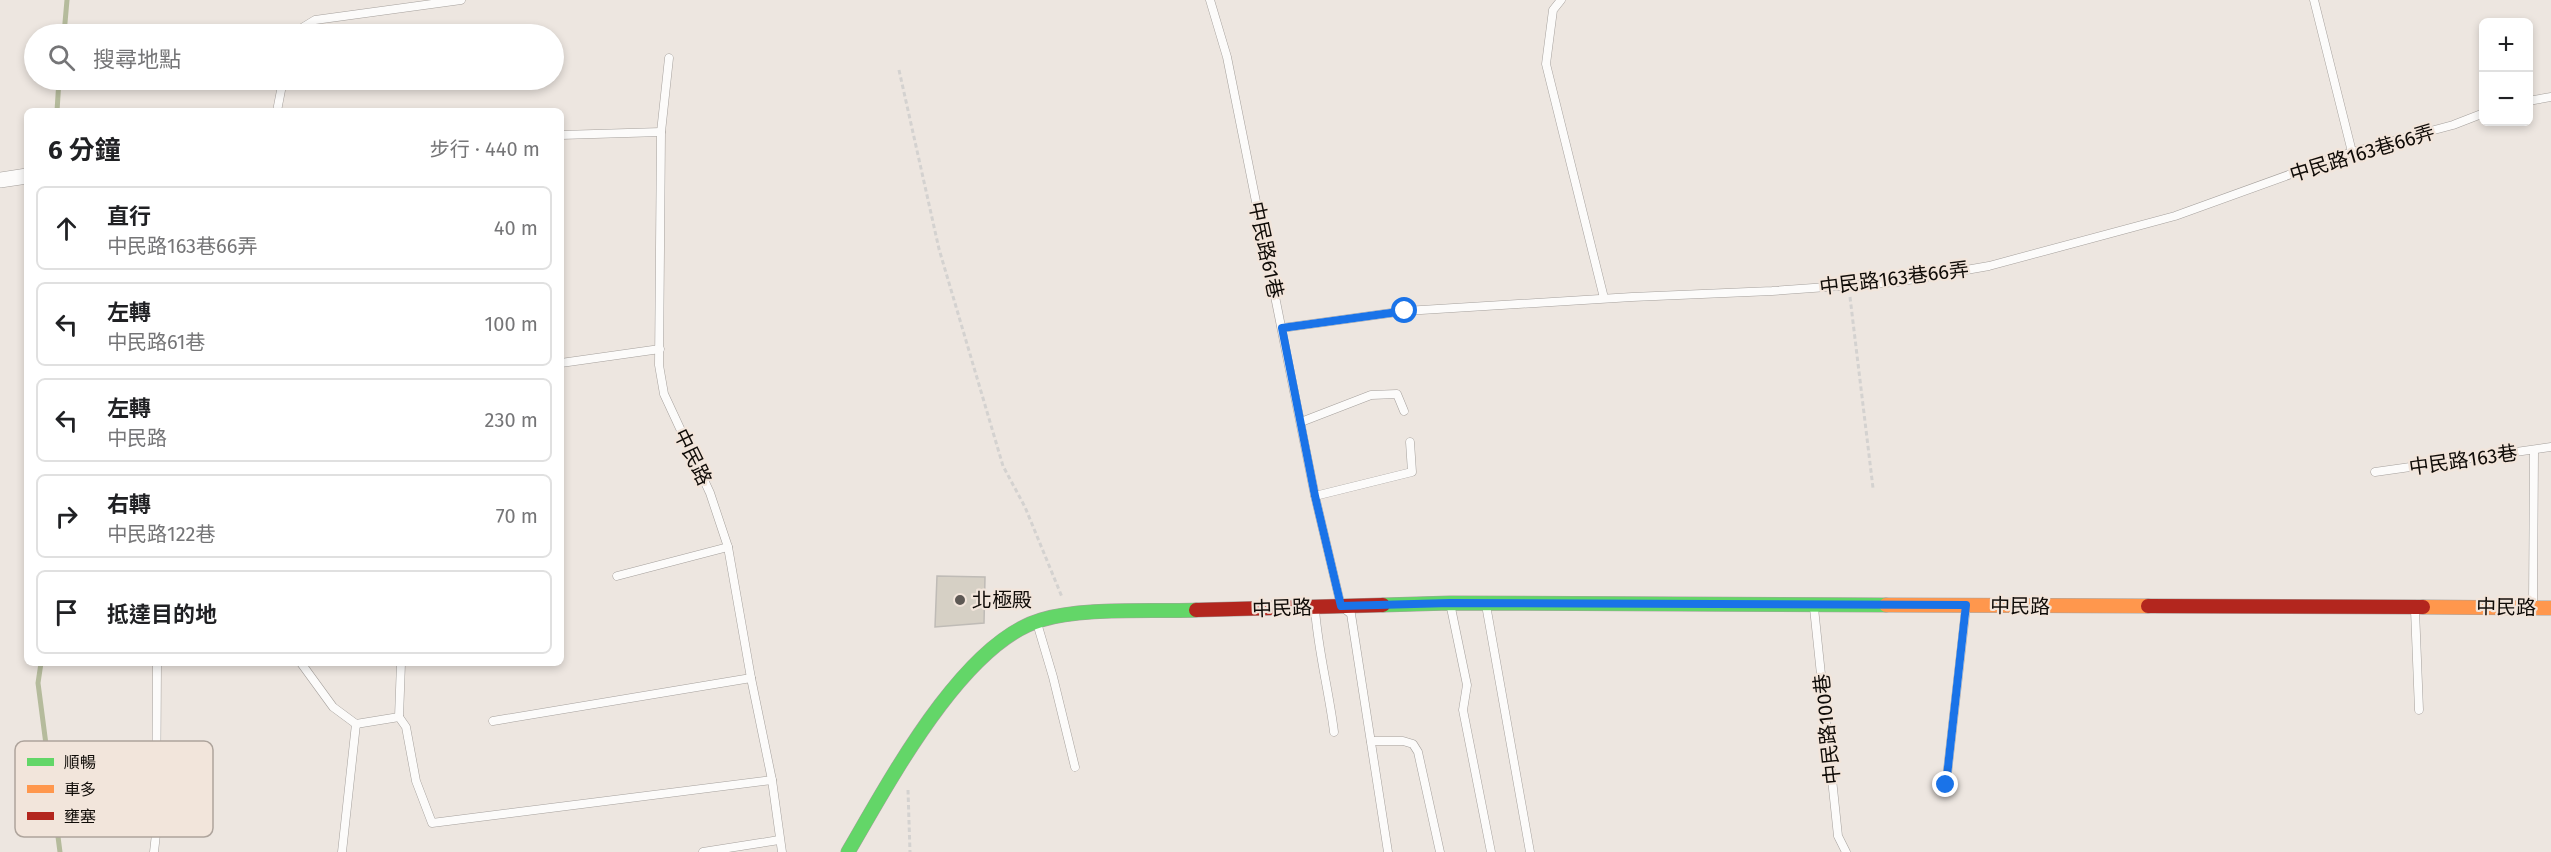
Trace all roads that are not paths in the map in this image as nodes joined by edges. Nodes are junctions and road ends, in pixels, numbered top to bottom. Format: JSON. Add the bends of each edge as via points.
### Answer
{"nodes":[{"id":1,"x":461,"y":0,"type":"edge"},
{"id":2,"x":1210,"y":0,"type":"edge"},
{"id":3,"x":1561,"y":0,"type":"edge"},
{"id":4,"x":2314,"y":0,"type":"edge"},
{"id":5,"x":308,"y":24,"type":"edge"},
{"id":6,"x":669,"y":58,"type":"dead end"},
{"id":7,"x":281,"y":90,"type":"edge"},
{"id":8,"x":2551,"y":97,"type":"edge"},
{"id":9,"x":2533,"y":100,"type":"edge"},
{"id":10,"x":278,"y":108,"type":"edge"},
{"id":11,"x":2479,"y":115,"type":"edge"},
{"id":12,"x":661,"y":132,"type":"junction"},
{"id":13,"x":564,"y":135,"type":"edge"},
{"id":14,"x":2352,"y":152,"type":"junction"},
{"id":15,"x":24,"y":176,"type":"edge"},
{"id":16,"x":0,"y":180,"type":"edge"},
{"id":17,"x":1604,"y":298,"type":"junction"},
{"id":18,"x":1282,"y":328,"type":"junction"},
{"id":19,"x":660,"y":349,"type":"junction"},
{"id":20,"x":564,"y":363,"type":"edge"},
{"id":21,"x":1404,"y":411,"type":"dead end"},
{"id":22,"x":1301,"y":422,"type":"junction"},
{"id":23,"x":1410,"y":442,"type":"dead end"},
{"id":24,"x":2551,"y":447,"type":"edge"},
{"id":25,"x":2534,"y":450,"type":"junction"},
{"id":26,"x":2375,"y":472,"type":"dead end"},
{"id":27,"x":1315,"y":496,"type":"junction"},
{"id":28,"x":728,"y":547,"type":"junction"},
{"id":29,"x":617,"y":576,"type":"dead end"},
{"id":30,"x":1450,"y":603,"type":"junction"},
{"id":31,"x":1485,"y":603,"type":"junction"},
{"id":32,"x":1814,"y":604,"type":"junction"},
{"id":33,"x":1966,"y":605,"type":"junction"},
{"id":34,"x":1341,"y":606,"type":"junction"},
{"id":35,"x":2533,"y":606,"type":"junction"},
{"id":36,"x":2415,"y":607,"type":"junction"},
{"id":37,"x":1315,"y":608,"type":"junction"},
{"id":38,"x":2551,"y":608,"type":"edge"},
{"id":39,"x":1037,"y":622,"type":"junction"},
{"id":40,"x":157,"y":666,"type":"edge"},
{"id":41,"x":303,"y":666,"type":"edge"},
{"id":42,"x":401,"y":666,"type":"edge"},
{"id":43,"x":751,"y":678,"type":"junction"},
{"id":44,"x":2419,"y":710,"type":"dead end"},
{"id":45,"x":399,"y":717,"type":"junction"},
{"id":46,"x":493,"y":722,"type":"dead end"},
{"id":47,"x":356,"y":724,"type":"junction"},
{"id":48,"x":1334,"y":732,"type":"dead end"},
{"id":49,"x":157,"y":741,"type":"edge"},
{"id":50,"x":1371,"y":741,"type":"junction"},
{"id":51,"x":1075,"y":767,"type":"dead end"},
{"id":52,"x":772,"y":780,"type":"junction"},
{"id":53,"x":1946,"y":785,"type":"dead end"},
{"id":54,"x":156,"y":837,"type":"edge"},
{"id":55,"x":779,"y":840,"type":"junction"},
{"id":56,"x":154,"y":852,"type":"edge"},
{"id":57,"x":342,"y":852,"type":"edge"},
{"id":58,"x":703,"y":852,"type":"edge"},
{"id":59,"x":782,"y":852,"type":"edge"},
{"id":60,"x":848,"y":852,"type":"edge"},
{"id":61,"x":1388,"y":852,"type":"edge"},
{"id":62,"x":1440,"y":852,"type":"edge"},
{"id":63,"x":1491,"y":852,"type":"edge"},
{"id":64,"x":1530,"y":852,"type":"edge"},
{"id":65,"x":1846,"y":852,"type":"edge"}],
"edges":[{"from":1,"to":5,"type":"lane"},
{"from":2,"to":18,"type":"lane","name":"中民路61巷","via":[[1227,57]]},
{"from":3,"to":17,"type":"lane","via":[[1553,10],[1546,64]]},
{"from":4,"to":14,"type":"lane"},
{"from":6,"to":12,"type":"lane","name":"中民路"},
{"from":7,"to":10,"type":"lane"},
{"from":8,"to":9,"type":"lane"},
{"from":11,"to":14,"type":"lane","name":"中民路163巷66弄"},
{"from":12,"to":13,"type":"lane"},
{"from":12,"to":19,"type":"lane","name":"中民路"},
{"from":14,"to":17,"type":"lane","name":"中民路163巷66弄","via":[[2153,222],[1989,266],[1849,286]]},
{"from":15,"to":16,"type":"street"},
{"from":17,"to":18,"type":"lane","name":"中民路163巷66弄","via":[[1405,311]]},
{"from":18,"to":22,"type":"lane","name":"中民路61巷"},
{"from":19,"to":20,"type":"lane"},
{"from":19,"to":28,"type":"lane","name":"中民路","via":[[664,394],[710,493]]},
{"from":21,"to":22,"type":"lane","via":[[1397,394],[1371,395]]},
{"from":22,"to":27,"type":"lane","name":"中民路61巷"},
{"from":23,"to":27,"type":"lane","via":[[1412,472]]},
{"from":24,"to":25,"type":"lane","name":"中民路163巷"},
{"from":25,"to":26,"type":"lane","name":"中民路163巷"},
{"from":25,"to":35,"type":"lane"},
{"from":27,"to":34,"type":"lane","name":"中民路61巷"},
{"from":28,"to":29,"type":"lane"},
{"from":28,"to":43,"type":"lane","name":"中民路"},
{"from":30,"to":31,"type":"street","name":"中民路"},
{"from":30,"to":34,"type":"street","name":"中民路"},
{"from":30,"to":63,"type":"lane","via":[[1467,685],[1463,710]]},
{"from":31,"to":32,"type":"street","name":"中民路"},
{"from":31,"to":64,"type":"lane"},
{"from":32,"to":33,"type":"street","name":"中民路"},
{"from":32,"to":65,"type":"lane","name":"中民路100巷","via":[[1838,836]]},
{"from":33,"to":36,"type":"street","name":"中民路"},
{"from":33,"to":53,"type":"lane"},
{"from":34,"to":37,"type":"street","name":"中民路"},
{"from":34,"to":50,"type":"lane","name":"中民路61巷","via":[[1351,614]]},
{"from":35,"to":36,"type":"street","name":"中民路"},
{"from":35,"to":38,"type":"street","name":"中民路"},
{"from":36,"to":44,"type":"lane"},
{"from":37,"to":39,"type":"street","name":"中民路","via":[[1069,614]]},
{"from":37,"to":48,"type":"lane"},
{"from":39,"to":51,"type":"lane"},
{"from":39,"to":60,"type":"street","name":"中民路","via":[[1001,643],[939,706]]},
{"from":40,"to":49,"type":"lane"},
{"from":41,"to":47,"type":"lane","via":[[333,706]]},
{"from":42,"to":45,"type":"lane"},
{"from":43,"to":46,"type":"lane"},
{"from":43,"to":52,"type":"lane","name":"中民路"},
{"from":45,"to":47,"type":"lane"},
{"from":45,"to":52,"type":"lane","via":[[406,727],[416,781],[432,823]]},
{"from":47,"to":57,"type":"lane"},
{"from":50,"to":61,"type":"lane","name":"中民路61巷"},
{"from":50,"to":62,"type":"lane","via":[[1403,741],[1413,744],[1418,752]]},
{"from":52,"to":55,"type":"lane","name":"中民路"},
{"from":54,"to":56,"type":"lane"},
{"from":55,"to":58,"type":"lane"},
{"from":55,"to":59,"type":"lane","name":"中民路"}]}
